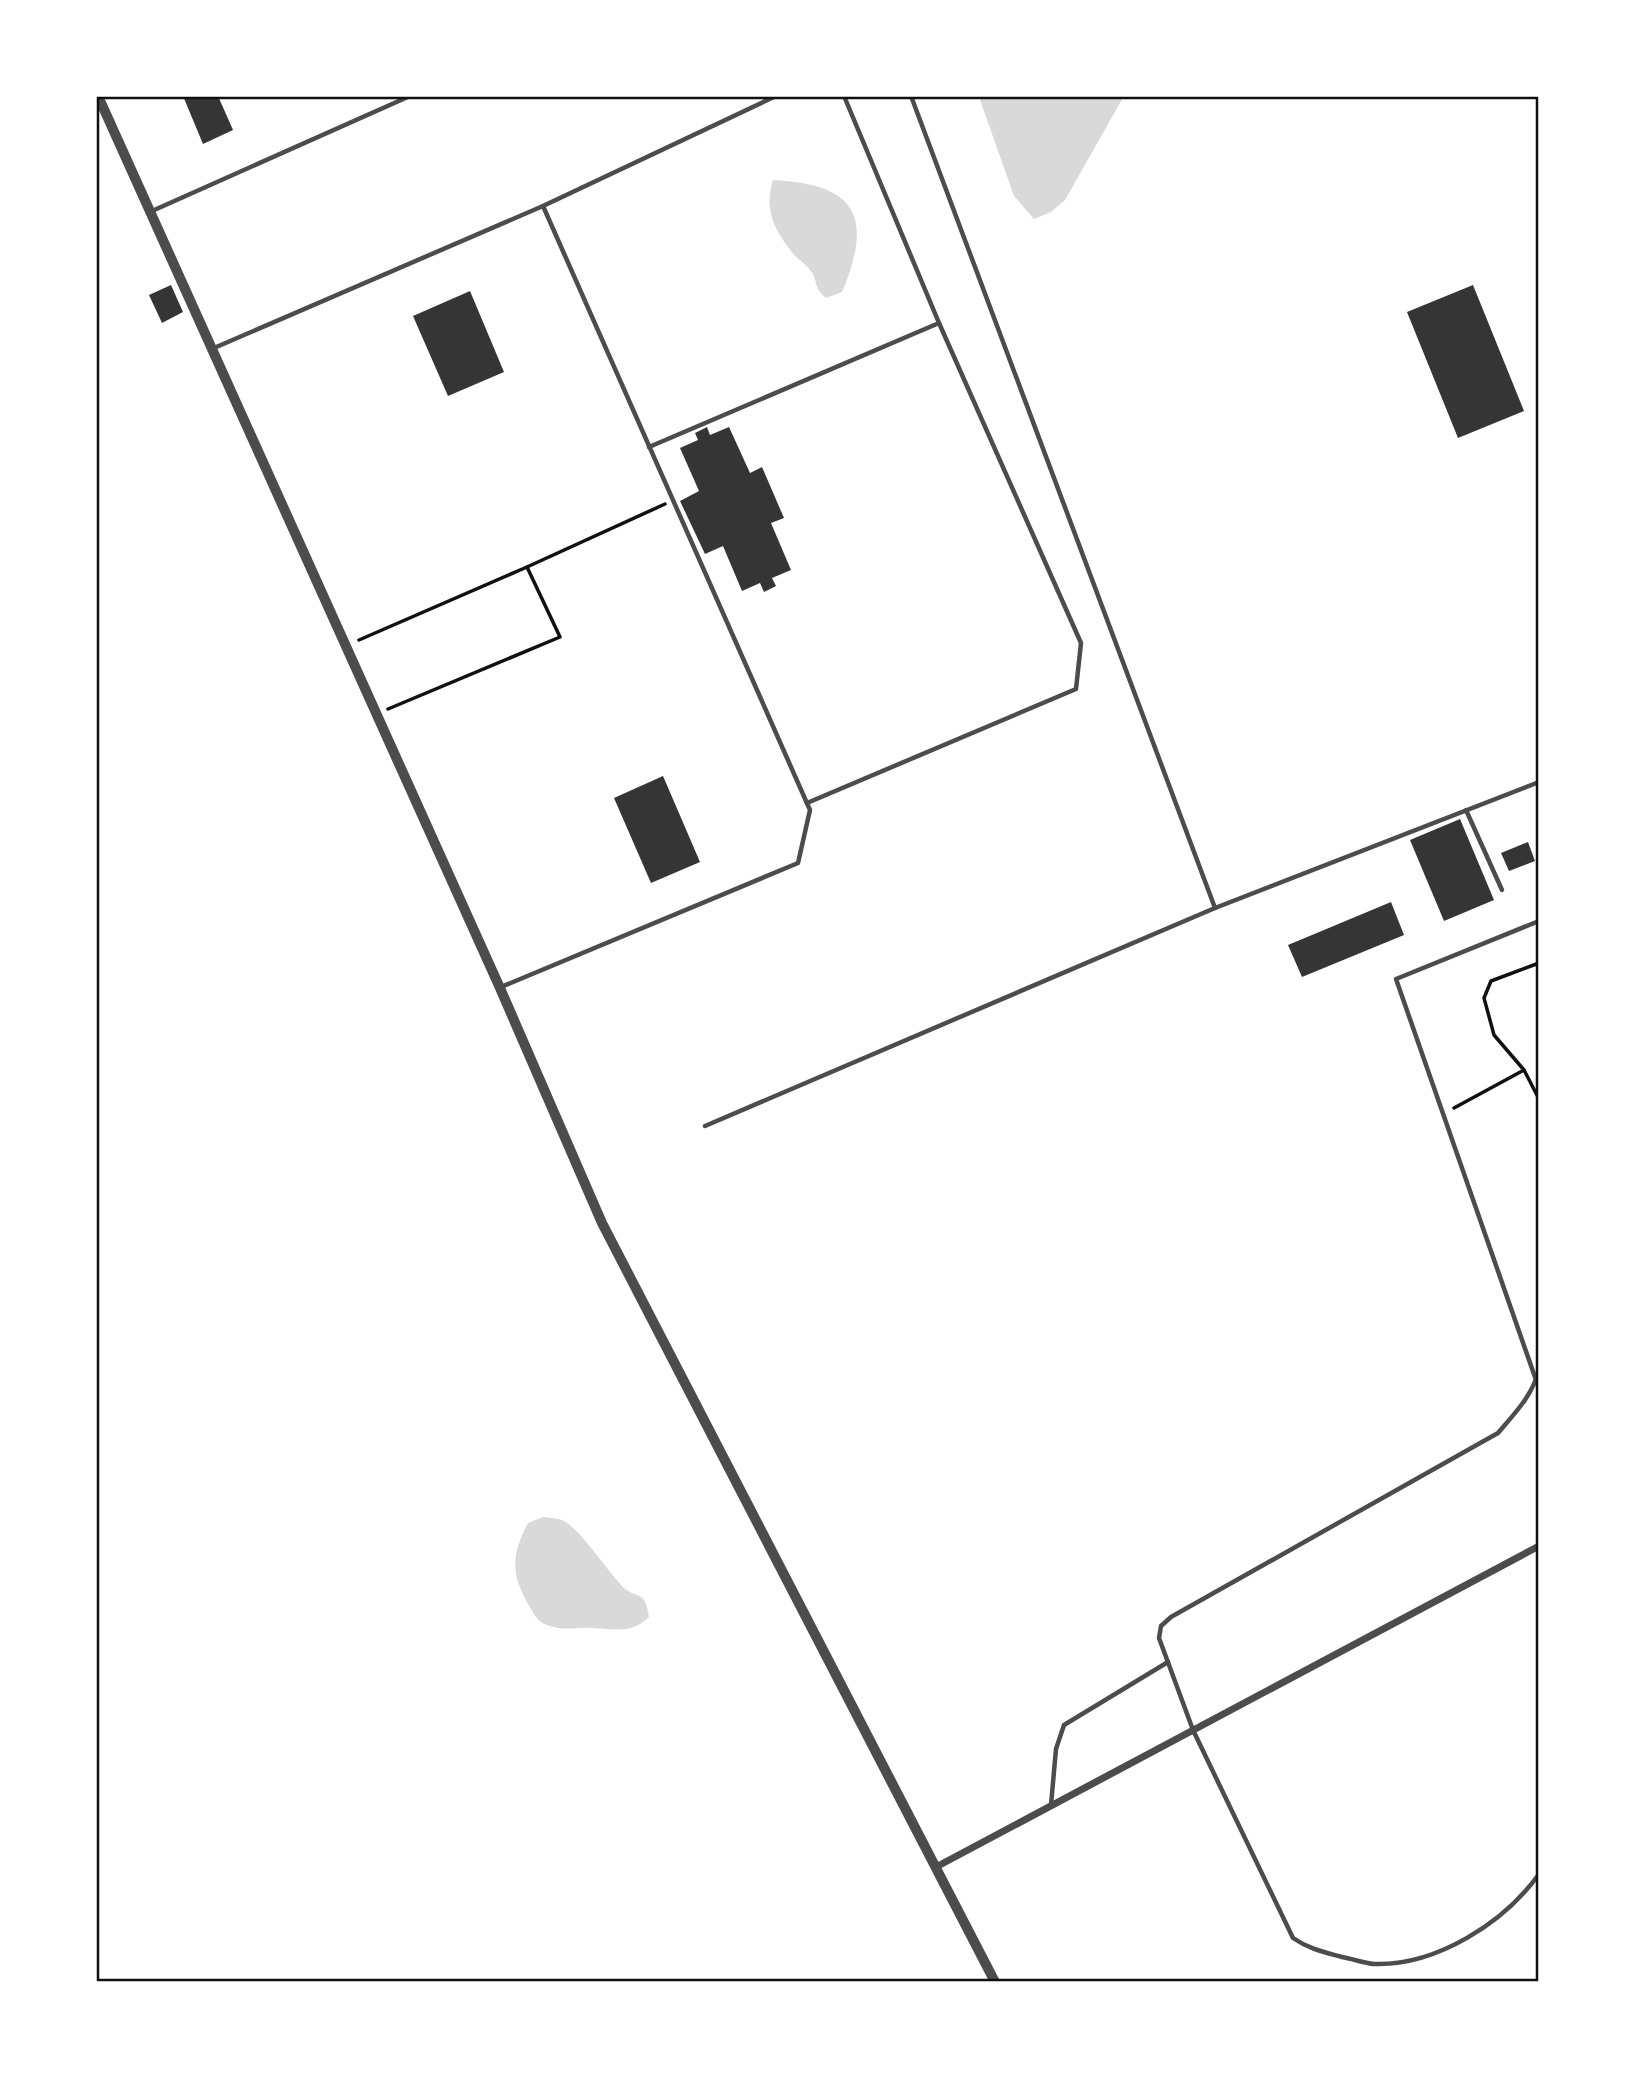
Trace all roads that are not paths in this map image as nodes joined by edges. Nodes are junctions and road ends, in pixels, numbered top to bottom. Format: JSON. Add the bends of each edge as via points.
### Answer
{"nodes":[{"id":1,"x":98,"y":96,"type":"edge"},
{"id":2,"x":410,"y":96,"type":"edge"},
{"id":3,"x":776,"y":96,"type":"edge"},
{"id":4,"x":844,"y":96,"type":"edge"},
{"id":5,"x":911,"y":96,"type":"edge"},
{"id":6,"x":543,"y":206,"type":"junction"},
{"id":7,"x":150,"y":212,"type":"junction"},
{"id":8,"x":939,"y":323,"type":"junction"},
{"id":9,"x":212,"y":349,"type":"junction"},
{"id":10,"x":649,"y":447,"type":"junction"},
{"id":11,"x":1539,"y":782,"type":"edge"},
{"id":12,"x":806,"y":803,"type":"junction"},
{"id":13,"x":1466,"y":810,"type":"junction"},
{"id":14,"x":1502,"y":890,"type":"dead end"},
{"id":15,"x":1215,"y":908,"type":"junction"},
{"id":16,"x":1539,"y":920,"type":"edge"},
{"id":17,"x":500,"y":988,"type":"junction"},
{"id":18,"x":705,"y":1126,"type":"dead end"},
{"id":19,"x":1539,"y":1370,"type":"edge"},
{"id":20,"x":1536,"y":1381,"type":"junction"},
{"id":21,"x":1539,"y":1546,"type":"edge"},
{"id":22,"x":1168,"y":1662,"type":"junction"},
{"id":23,"x":1193,"y":1730,"type":"junction"},
{"id":24,"x":1051,"y":1806,"type":"junction"},
{"id":25,"x":936,"y":1867,"type":"junction"},
{"id":26,"x":1539,"y":1874,"type":"edge"},
{"id":27,"x":995,"y":1982,"type":"edge"}],
"edges":[{"from":1,"to":7,"type":"street"},
{"from":2,"to":7,"type":"lane"},
{"from":3,"to":6,"type":"lane"},
{"from":4,"to":8,"type":"lane"},
{"from":5,"to":15,"type":"lane"},
{"from":6,"to":9,"type":"lane"},
{"from":6,"to":10,"type":"lane"},
{"from":7,"to":9,"type":"street"},
{"from":8,"to":10,"type":"lane"},
{"from":8,"to":12,"type":"lane","via":[[1081,643],[1076,689]]},
{"from":9,"to":17,"type":"street"},
{"from":10,"to":12,"type":"lane"},
{"from":11,"to":13,"type":"lane"},
{"from":12,"to":17,"type":"lane","via":[[810,810],[798,863]]},
{"from":13,"to":14,"type":"lane"},
{"from":13,"to":15,"type":"lane"},
{"from":15,"to":18,"type":"lane"},
{"from":16,"to":20,"type":"lane","via":[[1396,979]]},
{"from":17,"to":25,"type":"street","via":[[602,1223]]},
{"from":19,"to":20,"type":"lane"},
{"from":20,"to":22,"type":"lane","via":[[1523,1405],[1498,1433],[1171,1617],[1161,1626],[1159,1638]]},
{"from":21,"to":23,"type":"street"},
{"from":22,"to":23,"type":"lane"},
{"from":22,"to":24,"type":"lane","via":[[1064,1725],[1056,1749]]},
{"from":23,"to":24,"type":"street"},
{"from":23,"to":26,"type":"lane","via":[[1293,1938],[1309,1949],[1373,1964],[1406,1961],[1454,1946],[1524,1895]]},
{"from":24,"to":25,"type":"street"},
{"from":25,"to":27,"type":"street"}]}
